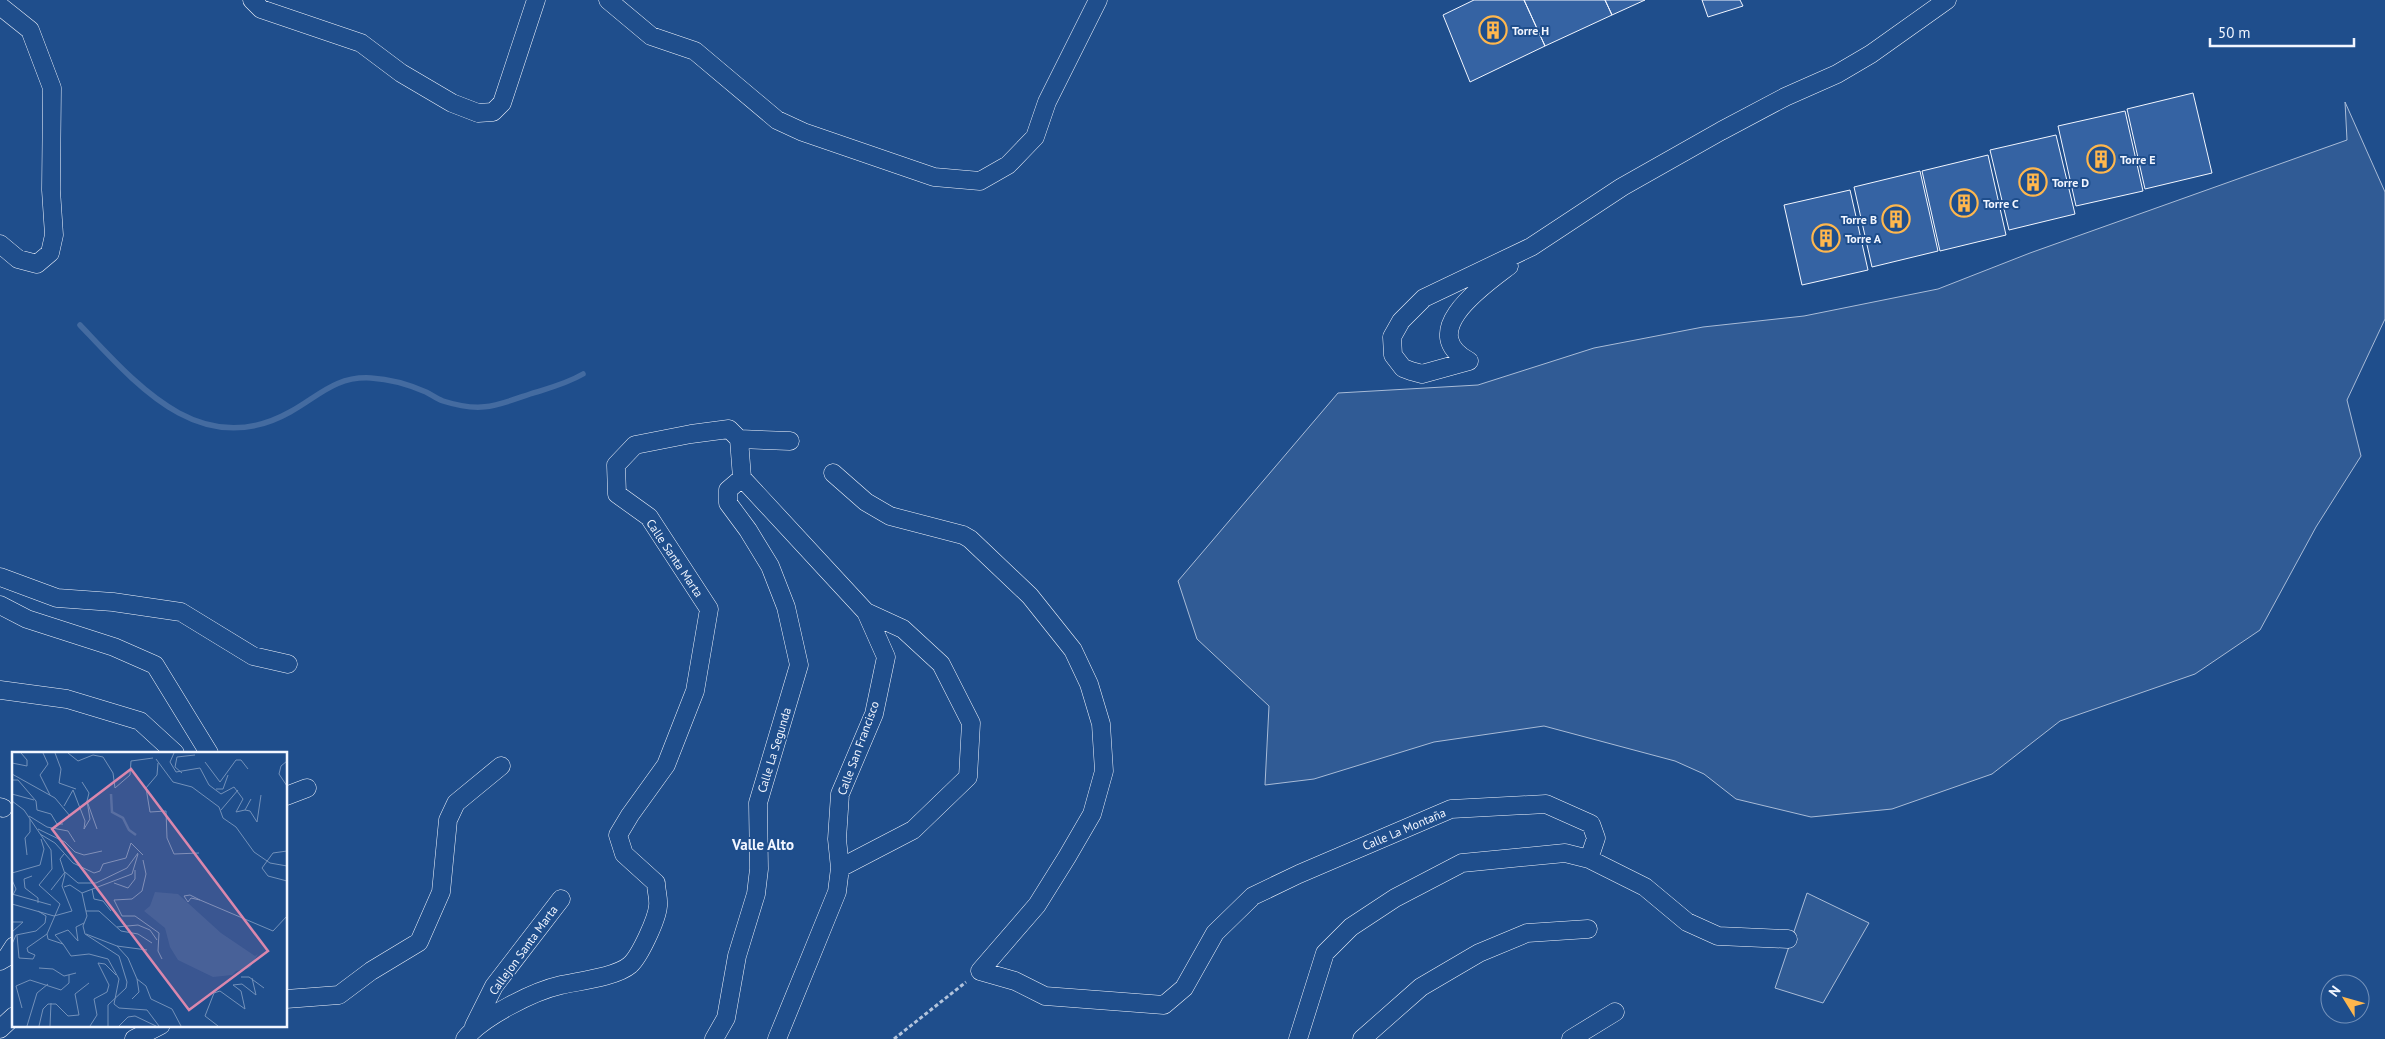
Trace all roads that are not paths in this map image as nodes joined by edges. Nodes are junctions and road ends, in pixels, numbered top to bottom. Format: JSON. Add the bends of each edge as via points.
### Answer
{"nodes":[{"id":1,"x":252,"y":0,"type":"edge"},
{"id":2,"x":536,"y":0,"type":"edge"},
{"id":3,"x":608,"y":0,"type":"edge"},
{"id":4,"x":1098,"y":0,"type":"edge"},
{"id":5,"x":1947,"y":0,"type":"edge"},
{"id":6,"x":0,"y":6,"type":"edge"},
{"id":7,"x":0,"y":244,"type":"edge"},
{"id":8,"x":1531,"y":247,"type":"junction"},
{"id":9,"x":739,"y":439,"type":"junction"},
{"id":10,"x":790,"y":441,"type":"dead end"},
{"id":11,"x":833,"y":472,"type":"dead end"},
{"id":12,"x":742,"y":478,"type":"junction"},
{"id":13,"x":0,"y":577,"type":"edge"},
{"id":14,"x":0,"y":605,"type":"edge"},
{"id":15,"x":866,"y":612,"type":"junction"},
{"id":16,"x":288,"y":664,"type":"dead end"},
{"id":17,"x":0,"y":690,"type":"edge"},
{"id":18,"x":174,"y":752,"type":"edge"},
{"id":19,"x":208,"y":752,"type":"edge"},
{"id":20,"x":501,"y":766,"type":"dead end"},
{"id":21,"x":307,"y":788,"type":"dead end"},
{"id":22,"x":288,"y":795,"type":"edge"},
{"id":23,"x":1590,"y":859,"type":"junction"},
{"id":24,"x":840,"y":868,"type":"junction"},
{"id":25,"x":561,"y":899,"type":"dead end"},
{"id":26,"x":1588,"y":929,"type":"dead end"},
{"id":27,"x":1788,"y":939,"type":"dead end"},
{"id":28,"x":12,"y":949,"type":"edge"},
{"id":29,"x":0,"y":961,"type":"edge"},
{"id":30,"x":288,"y":999,"type":"edge"},
{"id":31,"x":1616,"y":1012,"type":"dead end"},
{"id":32,"x":12,"y":1018,"type":"edge"},
{"id":33,"x":158,"y":1026,"type":"edge"},
{"id":34,"x":0,"y":1029,"type":"edge"},
{"id":35,"x":469,"y":1034,"type":"edge"},
{"id":36,"x":134,"y":1039,"type":"edge"},
{"id":37,"x":714,"y":1039,"type":"edge"},
{"id":38,"x":777,"y":1039,"type":"edge"},
{"id":39,"x":1298,"y":1039,"type":"edge"},
{"id":40,"x":1362,"y":1039,"type":"edge"},
{"id":41,"x":1571,"y":1039,"type":"edge"}],
"edges":[{"from":1,"to":2,"type":"street","via":[[261,9],[361,43],[401,73],[452,103],[478,113],[493,112],[502,103]]},
{"from":3,"to":4,"type":"street","via":[[651,36],[695,51],[777,120],[934,178],[980,180],[1008,165],[1036,137],[1047,102]]},
{"from":5,"to":8,"type":"street","via":[[1871,54],[1721,131],[1622,187]]},
{"from":6,"to":7,"type":"street","via":[[30,30],[52,88],[54,235],[50,253],[37,264],[18,258]]},
{"from":8,"to":8,"type":"street","via":[[1424,298],[1401,321],[1392,337],[1393,355],[1403,368],[1422,374],[1469,361],[1460,356],[1449,339],[1454,317],[1467,299]]},
{"from":9,"to":10,"type":"street"},
{"from":9,"to":12,"type":"street"},
{"from":9,"to":35,"type":"street","name":"Calle Santa Marta","via":[[729,430],[635,445],[616,465],[616,494],[649,517],[710,609],[695,691],[666,765],[618,835],[624,854],[656,883],[658,907],[644,943],[630,965],[600,978],[558,986],[498,1012]]},
{"from":11,"to":23,"type":"street","name":"Calle La Montaña","via":[[866,502],[890,516],[970,539],[1030,596],[1072,650],[1091,692],[1100,724],[1104,771],[1092,814],[1037,905],[980,971],[1015,981],[1045,996],[1164,1005],[1184,988],[1215,933],[1253,896],[1452,809],[1546,804],[1591,824],[1596,838]]},
{"from":12,"to":15,"type":"street","name":"Calle San Francisco"},
{"from":12,"to":37,"type":"street","name":"Calle La Segunda","via":[[728,490],[728,503],[770,566],[786,607],[799,665],[758,803],[756,894],[737,956],[726,1018]]},
{"from":13,"to":16,"type":"street","via":[[57,598],[181,612],[253,656]]},
{"from":14,"to":19,"type":"street","via":[[27,619],[114,647],[155,665]]},
{"from":15,"to":24,"type":"street","name":"Calle San Francisco","via":[[886,657],[874,714],[840,794],[837,839]]},
{"from":15,"to":24,"type":"street","via":[[903,629],[941,664],[971,723],[968,777],[913,830]]},
{"from":17,"to":18,"type":"street","via":[[67,699],[140,721]]},
{"from":20,"to":30,"type":"street","via":[[456,802],[448,820],[441,892],[419,942],[339,995]]},
{"from":21,"to":22,"type":"street"},
{"from":23,"to":27,"type":"street","via":[[1645,887],[1687,922],[1718,936]]},
{"from":23,"to":39,"type":"street","via":[[1565,853],[1462,863],[1395,898],[1351,927],[1325,953]]},
{"from":24,"to":38,"type":"street","name":"Calle San Francisco","via":[[837,892]]},
{"from":25,"to":35,"type":"street","name":"Callejon Santa Marta","via":[[494,986]]},
{"from":26,"to":40,"type":"street","via":[[1527,933],[1479,952],[1421,987]]},
{"from":28,"to":29,"type":"street"},
{"from":31,"to":41,"type":"street"},
{"from":32,"to":34,"type":"street"},
{"from":33,"to":36,"type":"street"}]}
